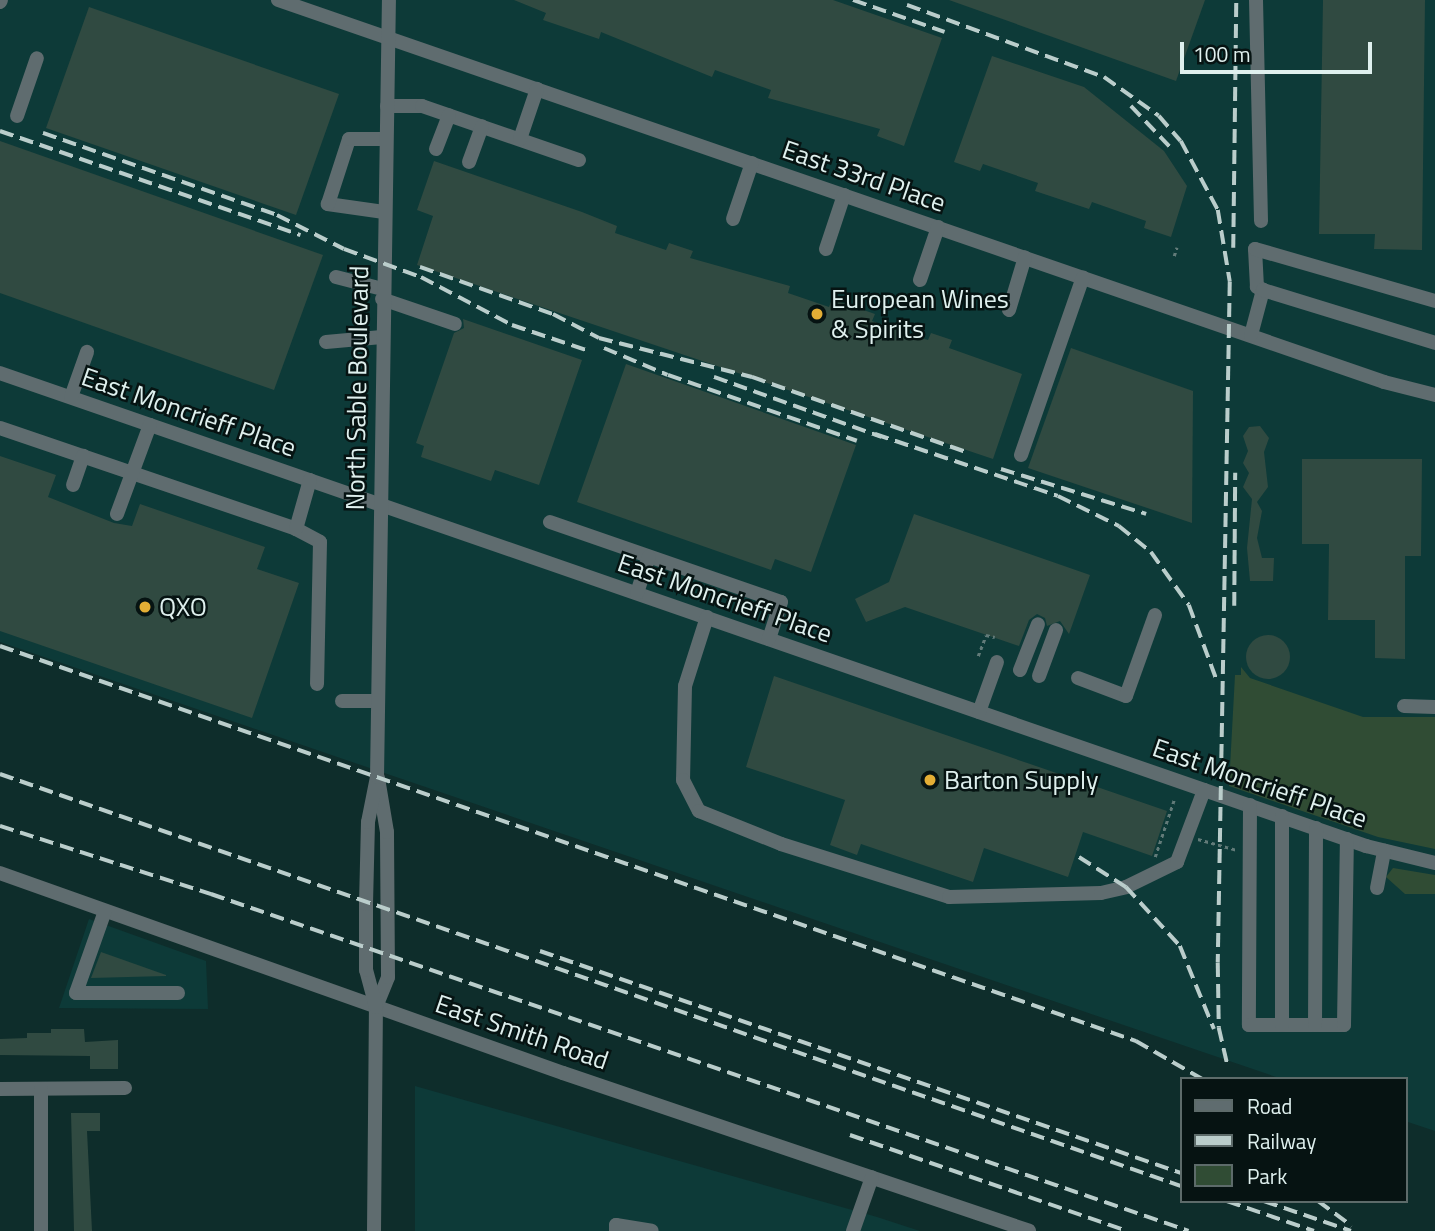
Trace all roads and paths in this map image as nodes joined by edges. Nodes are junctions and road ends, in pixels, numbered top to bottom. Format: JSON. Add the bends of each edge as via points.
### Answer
{"nodes":[{"id":1,"x":278,"y":0,"type":"edge"},
{"id":2,"x":389,"y":0,"type":"edge"},
{"id":3,"x":1256,"y":0,"type":"edge"},
{"id":4,"x":388,"y":38,"type":"junction"},
{"id":5,"x":37,"y":58,"type":"dead end"},
{"id":6,"x":537,"y":89,"type":"junction"},
{"id":7,"x":387,"y":106,"type":"junction"},
{"id":8,"x":449,"y":115,"type":"junction"},
{"id":9,"x":17,"y":116,"type":"dead end"},
{"id":10,"x":482,"y":126,"type":"junction"},
{"id":11,"x":386,"y":138,"type":"junction"},
{"id":12,"x":520,"y":139,"type":"junction"},
{"id":13,"x":436,"y":149,"type":"dead end"},
{"id":14,"x":579,"y":160,"type":"dead end"},
{"id":15,"x":469,"y":162,"type":"dead end"},
{"id":16,"x":752,"y":163,"type":"junction"},
{"id":17,"x":844,"y":195,"type":"junction"},
{"id":18,"x":384,"y":212,"type":"junction"},
{"id":19,"x":733,"y":219,"type":"dead end"},
{"id":20,"x":1261,"y":221,"type":"dead end"},
{"id":21,"x":938,"y":227,"type":"junction"},
{"id":22,"x":1177,"y":247,"type":"dead end"},
{"id":23,"x":826,"y":249,"type":"dead end"},
{"id":24,"x":1174,"y":256,"type":"dead end"},
{"id":25,"x":1026,"y":257,"type":"junction"},
{"id":26,"x":336,"y":277,"type":"dead end"},
{"id":27,"x":1083,"y":277,"type":"junction"},
{"id":28,"x":920,"y":280,"type":"dead end"},
{"id":29,"x":1263,"y":289,"type":"junction"},
{"id":30,"x":382,"y":294,"type":"junction"},
{"id":31,"x":1435,"y":301,"type":"edge"},
{"id":32,"x":1009,"y":310,"type":"dead end"},
{"id":33,"x":455,"y":324,"type":"dead end"},
{"id":34,"x":1251,"y":335,"type":"junction"},
{"id":35,"x":382,"y":337,"type":"junction"},
{"id":36,"x":326,"y":342,"type":"dead end"},
{"id":37,"x":1435,"y":342,"type":"edge"},
{"id":38,"x":87,"y":352,"type":"dead end"},
{"id":39,"x":0,"y":373,"type":"edge"},
{"id":40,"x":1435,"y":394,"type":"edge"},
{"id":41,"x":71,"y":397,"type":"junction"},
{"id":42,"x":150,"y":425,"type":"junction"},
{"id":43,"x":0,"y":428,"type":"edge"},
{"id":44,"x":1021,"y":455,"type":"dead end"},
{"id":45,"x":83,"y":456,"type":"junction"},
{"id":46,"x":132,"y":473,"type":"junction"},
{"id":47,"x":310,"y":480,"type":"junction"},
{"id":48,"x":73,"y":485,"type":"dead end"},
{"id":49,"x":380,"y":504,"type":"junction"},
{"id":50,"x":117,"y":514,"type":"dead end"},
{"id":51,"x":550,"y":522,"type":"dead end"},
{"id":52,"x":296,"y":529,"type":"junction"},
{"id":53,"x":649,"y":557,"type":"junction"},
{"id":54,"x":637,"y":593,"type":"junction"},
{"id":55,"x":1155,"y":615,"type":"dead end"},
{"id":56,"x":707,"y":617,"type":"junction"},
{"id":57,"x":1047,"y":627,"type":"dead end"},
{"id":58,"x":995,"y":637,"type":"dead end"},
{"id":59,"x":769,"y":639,"type":"junction"},
{"id":60,"x":978,"y":656,"type":"dead end"},
{"id":61,"x":997,"y":662,"type":"dead end"},
{"id":62,"x":1029,"y":673,"type":"dead end"},
{"id":63,"x":1078,"y":678,"type":"dead end"},
{"id":64,"x":317,"y":684,"type":"dead end"},
{"id":65,"x":342,"y":701,"type":"dead end"},
{"id":66,"x":378,"y":701,"type":"junction"},
{"id":67,"x":1404,"y":706,"type":"dead end"},
{"id":68,"x":1435,"y":707,"type":"edge"},
{"id":69,"x":979,"y":712,"type":"junction"},
{"id":70,"x":377,"y":777,"type":"junction"},
{"id":71,"x":1205,"y":790,"type":"junction"},
{"id":72,"x":1174,"y":800,"type":"dead end"},
{"id":73,"x":1250,"y":805,"type":"junction"},
{"id":74,"x":1169,"y":816,"type":"junction"},
{"id":75,"x":1282,"y":816,"type":"junction"},
{"id":76,"x":1181,"y":820,"type":"dead end"},
{"id":77,"x":1316,"y":828,"type":"junction"},
{"id":78,"x":1198,"y":839,"type":"dead end"},
{"id":79,"x":1347,"y":839,"type":"junction"},
{"id":80,"x":1231,"y":850,"type":"dead end"},
{"id":81,"x":1384,"y":851,"type":"junction"},
{"id":82,"x":1154,"y":860,"type":"dead end"},
{"id":83,"x":1435,"y":863,"type":"edge"},
{"id":84,"x":0,"y":873,"type":"edge"},
{"id":85,"x":1377,"y":888,"type":"dead end"},
{"id":86,"x":106,"y":911,"type":"junction"},
{"id":87,"x":178,"y":993,"type":"dead end"},
{"id":88,"x":376,"y":1007,"type":"junction"},
{"id":89,"x":1282,"y":1025,"type":"junction"},
{"id":90,"x":1315,"y":1025,"type":"junction"},
{"id":91,"x":125,"y":1088,"type":"dead end"},
{"id":92,"x":0,"y":1089,"type":"edge"},
{"id":93,"x":41,"y":1089,"type":"junction"},
{"id":94,"x":872,"y":1177,"type":"junction"},
{"id":95,"x":989,"y":1225,"type":"edge"},
{"id":96,"x":41,"y":1231,"type":"edge"},
{"id":97,"x":374,"y":1231,"type":"edge"},
{"id":98,"x":616,"y":1231,"type":"edge"},
{"id":99,"x":652,"y":1231,"type":"edge"},
{"id":100,"x":853,"y":1231,"type":"edge"},
{"id":101,"x":1029,"y":1231,"type":"edge"}],
"edges":[{"from":1,"to":4,"type":"street","name":"East 33rd Place"},
{"from":2,"to":4,"type":"street","name":"North Sable Boulevard"},
{"from":3,"to":20,"type":"street"},
{"from":4,"to":6,"type":"street","name":"East 33rd Place"},
{"from":4,"to":7,"type":"street","name":"North Sable Boulevard"},
{"from":5,"to":9,"type":"street"},
{"from":6,"to":12,"type":"street"},
{"from":6,"to":16,"type":"street","name":"East 33rd Place"},
{"from":7,"to":8,"type":"street","via":[[422,106]]},
{"from":7,"to":11,"type":"street","name":"North Sable Boulevard"},
{"from":8,"to":10,"type":"street"},
{"from":8,"to":13,"type":"street"},
{"from":10,"to":12,"type":"street"},
{"from":10,"to":15,"type":"street"},
{"from":11,"to":18,"type":"street","name":"North Sable Boulevard"},
{"from":11,"to":18,"type":"street","via":[[348,139],[328,204]]},
{"from":12,"to":14,"type":"street"},
{"from":16,"to":17,"type":"street","name":"East 33rd Place"},
{"from":16,"to":19,"type":"street"},
{"from":17,"to":21,"type":"street","name":"East 33rd Place"},
{"from":17,"to":23,"type":"street"},
{"from":18,"to":30,"type":"street","name":"North Sable Boulevard"},
{"from":21,"to":25,"type":"street","name":"East 33rd Place"},
{"from":21,"to":28,"type":"street"},
{"from":22,"to":24,"type":"path"},
{"from":25,"to":27,"type":"street","name":"East 33rd Place"},
{"from":25,"to":32,"type":"street"},
{"from":26,"to":30,"type":"street"},
{"from":27,"to":34,"type":"street","name":"East 33rd Place"},
{"from":27,"to":44,"type":"street"},
{"from":29,"to":31,"type":"street","via":[[1257,286],[1255,249]]},
{"from":29,"to":34,"type":"street"},
{"from":29,"to":37,"type":"street"},
{"from":30,"to":33,"type":"street"},
{"from":30,"to":35,"type":"street","name":"North Sable Boulevard"},
{"from":34,"to":40,"type":"street","name":"East 33rd Place","via":[[1384,382]]},
{"from":35,"to":36,"type":"street"},
{"from":35,"to":49,"type":"street","name":"North Sable Boulevard"},
{"from":38,"to":41,"type":"street"},
{"from":39,"to":41,"type":"street","name":"East Moncrieff Place"},
{"from":41,"to":42,"type":"street","name":"East Moncrieff Place"},
{"from":42,"to":46,"type":"street"},
{"from":42,"to":47,"type":"street","name":"East Moncrieff Place"},
{"from":43,"to":45,"type":"street"},
{"from":45,"to":46,"type":"street"},
{"from":45,"to":48,"type":"street"},
{"from":46,"to":50,"type":"street"},
{"from":46,"to":52,"type":"street"},
{"from":47,"to":49,"type":"street","name":"East Moncrieff Place"},
{"from":47,"to":52,"type":"street"},
{"from":49,"to":54,"type":"street","name":"East Moncrieff Place"},
{"from":49,"to":66,"type":"street","name":"North Sable Boulevard"},
{"from":51,"to":53,"type":"street"},
{"from":52,"to":64,"type":"street","via":[[320,542]]},
{"from":53,"to":54,"type":"street"},
{"from":53,"to":59,"type":"street","via":[[781,602]]},
{"from":54,"to":56,"type":"street","name":"East Moncrieff Place"},
{"from":55,"to":63,"type":"street","via":[[1126,696]]},
{"from":56,"to":59,"type":"street","name":"East Moncrieff Place"},
{"from":56,"to":71,"type":"street","via":[[685,686],[683,780],[699,811],[781,844],[949,897],[1101,892],[1126,887],[1177,862]]},
{"from":57,"to":62,"type":"street"},
{"from":58,"to":60,"type":"path","via":[[986,635]]},
{"from":59,"to":69,"type":"street","name":"East Moncrieff Place"},
{"from":61,"to":69,"type":"street"},
{"from":65,"to":66,"type":"street"},
{"from":66,"to":70,"type":"street","name":"North Sable Boulevard"},
{"from":67,"to":68,"type":"street"},
{"from":69,"to":71,"type":"street","name":"East Moncrieff Place"},
{"from":70,"to":88,"type":"street","name":"North Sable Boulevard","via":[[368,814],[366,904],[366,970]]},
{"from":70,"to":88,"type":"street","name":"North Sable Boulevard","via":[[387,832],[388,977]]},
{"from":71,"to":73,"type":"street","name":"East Moncrieff Place"},
{"from":72,"to":74,"type":"path"},
{"from":73,"to":75,"type":"street","name":"East Moncrieff Place"},
{"from":73,"to":89,"type":"street","via":[[1249,1025]]},
{"from":74,"to":76,"type":"path"},
{"from":74,"to":82,"type":"path"},
{"from":75,"to":77,"type":"street","name":"East Moncrieff Place"},
{"from":75,"to":89,"type":"street"},
{"from":77,"to":79,"type":"street","name":"East Moncrieff Place"},
{"from":77,"to":90,"type":"street"},
{"from":78,"to":80,"type":"path"},
{"from":79,"to":81,"type":"street","name":"East Moncrieff Place"},
{"from":79,"to":90,"type":"street","via":[[1343,1025]]},
{"from":81,"to":83,"type":"street","name":"East Moncrieff Place"},
{"from":81,"to":85,"type":"street"},
{"from":84,"to":86,"type":"street","name":"East Smith Road"},
{"from":86,"to":87,"type":"street","via":[[76,993]]},
{"from":86,"to":88,"type":"street","name":"East Smith Road"},
{"from":88,"to":94,"type":"street","name":"East Smith Road"},
{"from":88,"to":97,"type":"street","name":"North Sable Boulevard"},
{"from":89,"to":90,"type":"street"},
{"from":91,"to":93,"type":"street"},
{"from":92,"to":93,"type":"street"},
{"from":93,"to":96,"type":"street"},
{"from":94,"to":95,"type":"street","name":"East Smith Road"},
{"from":94,"to":100,"type":"street"},
{"from":95,"to":101,"type":"street","name":"East Smith Road"},
{"from":98,"to":99,"type":"street","via":[[616,1225]]}]}
